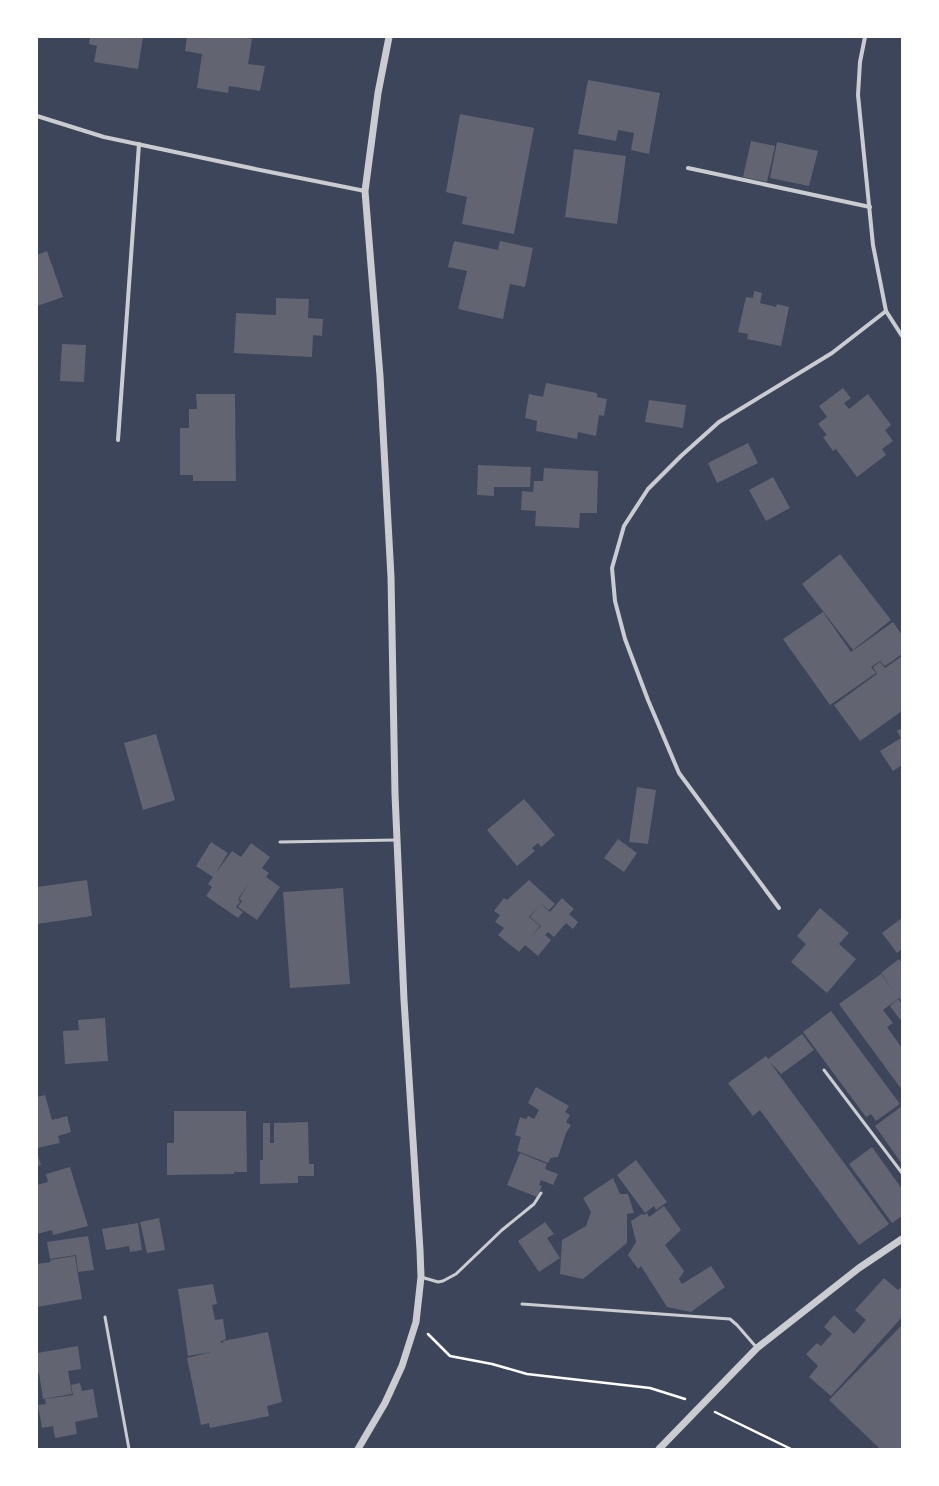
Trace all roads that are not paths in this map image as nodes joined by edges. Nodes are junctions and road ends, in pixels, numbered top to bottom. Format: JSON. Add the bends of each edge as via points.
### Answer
{"nodes":[{"id":1,"x":389,"y":37,"type":"edge"},
{"id":2,"x":865,"y":37,"type":"edge"},
{"id":3,"x":37,"y":116,"type":"edge"},
{"id":4,"x":139,"y":144,"type":"junction"},
{"id":5,"x":688,"y":168,"type":"dead end"},
{"id":6,"x":365,"y":191,"type":"junction"},
{"id":7,"x":870,"y":207,"type":"junction"},
{"id":8,"x":886,"y":311,"type":"junction"},
{"id":9,"x":902,"y":336,"type":"edge"},
{"id":10,"x":118,"y":440,"type":"dead end"},
{"id":11,"x":398,"y":840,"type":"junction"},
{"id":12,"x":280,"y":842,"type":"dead end"},
{"id":13,"x":779,"y":908,"type":"dead end"},
{"id":14,"x":824,"y":1070,"type":"dead end"},
{"id":15,"x":902,"y":1173,"type":"edge"},
{"id":16,"x":541,"y":1193,"type":"dead end"},
{"id":17,"x":902,"y":1239,"type":"edge"},
{"id":18,"x":421,"y":1277,"type":"junction"},
{"id":19,"x":522,"y":1304,"type":"dead end"},
{"id":20,"x":105,"y":1317,"type":"dead end"},
{"id":21,"x":757,"y":1348,"type":"junction"},
{"id":22,"x":129,"y":1449,"type":"edge"},
{"id":23,"x":358,"y":1449,"type":"edge"},
{"id":24,"x":659,"y":1449,"type":"edge"}],
"edges":[{"from":1,"to":6,"type":"street","via":[[378,93]]},
{"from":2,"to":7,"type":"street","via":[[858,95]]},
{"from":3,"to":4,"type":"street","via":[[104,137]]},
{"from":4,"to":6,"type":"street"},
{"from":4,"to":10,"type":"street"},
{"from":5,"to":7,"type":"street"},
{"from":6,"to":11,"type":"street","via":[[380,376],[391,577]]},
{"from":7,"to":8,"type":"street","via":[[873,245]]},
{"from":8,"to":9,"type":"street"},
{"from":8,"to":13,"type":"street","via":[[832,353],[719,422],[681,456],[648,489],[624,526],[612,568],[615,602],[625,639],[680,773]]},
{"from":11,"to":12,"type":"lane"},
{"from":11,"to":18,"type":"street"},
{"from":14,"to":15,"type":"lane"},
{"from":16,"to":18,"type":"lane","via":[[534,1204],[502,1230],[456,1274],[438,1282]]},
{"from":17,"to":21,"type":"street","via":[[859,1268]]},
{"from":18,"to":23,"type":"street","via":[[416,1322],[402,1366],[385,1403]]},
{"from":19,"to":21,"type":"lane","via":[[730,1319]]},
{"from":20,"to":22,"type":"lane"},
{"from":21,"to":24,"type":"street"}]}
